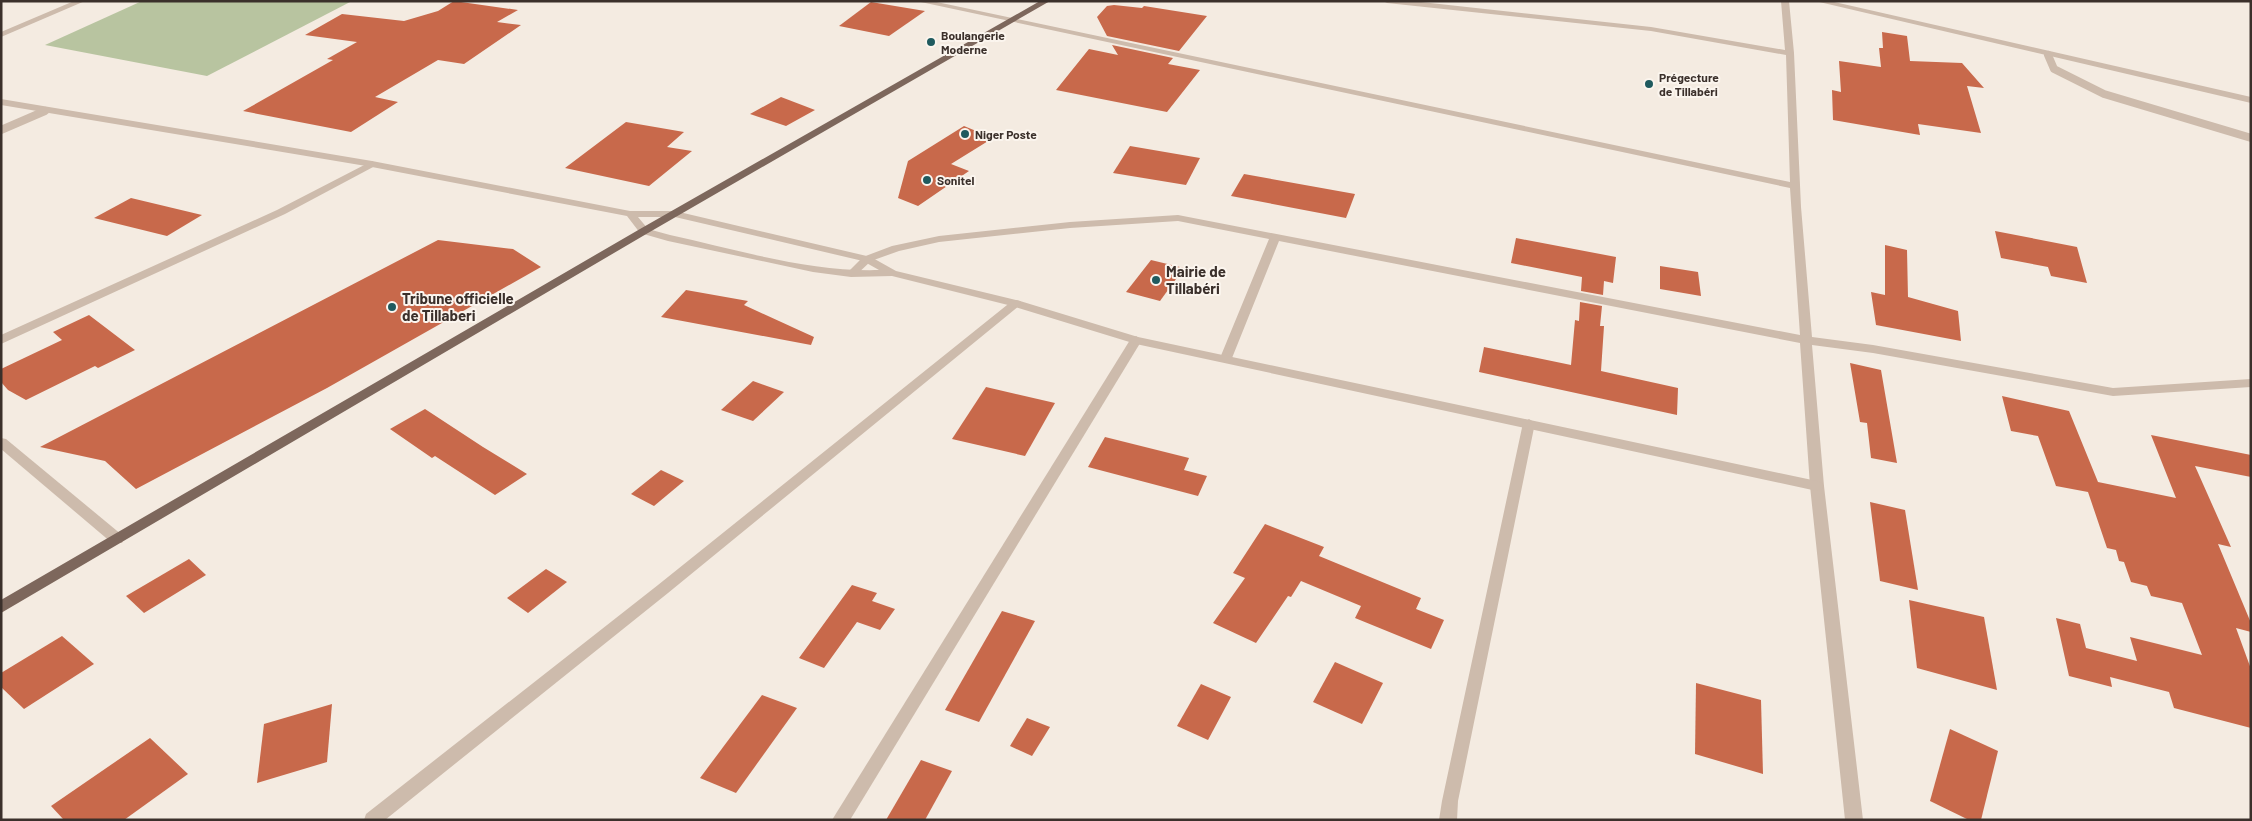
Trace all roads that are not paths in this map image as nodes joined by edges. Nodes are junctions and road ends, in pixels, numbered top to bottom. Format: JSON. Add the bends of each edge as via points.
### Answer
{"nodes":[{"id":1,"x":81,"y":1,"type":"edge"},
{"id":2,"x":920,"y":1,"type":"edge"},
{"id":3,"x":1046,"y":1,"type":"edge"},
{"id":4,"x":1387,"y":1,"type":"edge"},
{"id":5,"x":1784,"y":1,"type":"edge"},
{"id":6,"x":1819,"y":1,"type":"edge"},
{"id":7,"x":1009,"y":21,"type":"junction"},
{"id":8,"x":1,"y":36,"type":"edge"},
{"id":9,"x":1790,"y":53,"type":"junction"},
{"id":10,"x":2048,"y":55,"type":"junction"},
{"id":11,"x":2251,"y":100,"type":"edge"},
{"id":12,"x":4,"y":104,"type":"edge"},
{"id":13,"x":45,"y":111,"type":"junction"},
{"id":14,"x":1,"y":130,"type":"edge"},
{"id":15,"x":2251,"y":138,"type":"edge"},
{"id":16,"x":372,"y":164,"type":"junction"},
{"id":17,"x":1794,"y":186,"type":"junction"},
{"id":18,"x":630,"y":214,"type":"junction"},
{"id":19,"x":675,"y":214,"type":"junction"},
{"id":20,"x":644,"y":231,"type":"junction"},
{"id":21,"x":1276,"y":237,"type":"junction"},
{"id":22,"x":867,"y":259,"type":"junction"},
{"id":23,"x":892,"y":272,"type":"junction"},
{"id":24,"x":851,"y":274,"type":"junction"},
{"id":25,"x":1016,"y":303,"type":"junction"},
{"id":26,"x":1,"y":340,"type":"edge"},
{"id":27,"x":1136,"y":340,"type":"junction"},
{"id":28,"x":1805,"y":340,"type":"junction"},
{"id":29,"x":1226,"y":358,"type":"junction"},
{"id":30,"x":2251,"y":383,"type":"edge"},
{"id":31,"x":1529,"y":423,"type":"junction"},
{"id":32,"x":1,"y":442,"type":"edge"},
{"id":33,"x":1817,"y":486,"type":"junction"},
{"id":34,"x":117,"y":539,"type":"junction"},
{"id":35,"x":1,"y":607,"type":"edge"},
{"id":36,"x":372,"y":820,"type":"edge"},
{"id":37,"x":840,"y":820,"type":"edge"},
{"id":38,"x":1448,"y":820,"type":"edge"},
{"id":39,"x":1854,"y":820,"type":"edge"}],
"edges":[{"from":1,"to":8,"type":"street"},
{"from":2,"to":7,"type":"street"},
{"from":3,"to":7,"type":"main road"},
{"from":4,"to":9,"type":"street","via":[[1651,29]]},
{"from":5,"to":9,"type":"street"},
{"from":6,"to":10,"type":"street"},
{"from":7,"to":17,"type":"street"},
{"from":7,"to":19,"type":"main road"},
{"from":9,"to":17,"type":"street"},
{"from":10,"to":11,"type":"street"},
{"from":10,"to":15,"type":"lane","via":[[2054,69],[2104,94]]},
{"from":12,"to":13,"type":"street"},
{"from":13,"to":14,"type":"lane"},
{"from":13,"to":16,"type":"street"},
{"from":16,"to":18,"type":"street"},
{"from":16,"to":26,"type":"street","via":[[280,212]]},
{"from":17,"to":28,"type":"street"},
{"from":18,"to":19,"type":"street"},
{"from":18,"to":20,"type":"street"},
{"from":19,"to":20,"type":"main road"},
{"from":19,"to":22,"type":"street"},
{"from":20,"to":24,"type":"street","via":[[804,267]]},
{"from":20,"to":34,"type":"main road"},
{"from":21,"to":22,"type":"street","via":[[1178,218],[939,239],[896,248]]},
{"from":21,"to":28,"type":"street"},
{"from":21,"to":29,"type":"street"},
{"from":22,"to":23,"type":"street"},
{"from":22,"to":24,"type":"street"},
{"from":23,"to":24,"type":"street"},
{"from":23,"to":25,"type":"street"},
{"from":25,"to":27,"type":"street"},
{"from":25,"to":36,"type":"street"},
{"from":27,"to":29,"type":"street"},
{"from":27,"to":37,"type":"street"},
{"from":28,"to":30,"type":"street","via":[[2113,392]]},
{"from":28,"to":33,"type":"street"},
{"from":29,"to":31,"type":"street"},
{"from":31,"to":33,"type":"street"},
{"from":31,"to":38,"type":"street"},
{"from":32,"to":34,"type":"street"},
{"from":33,"to":39,"type":"street"},
{"from":34,"to":35,"type":"main road"}]}
